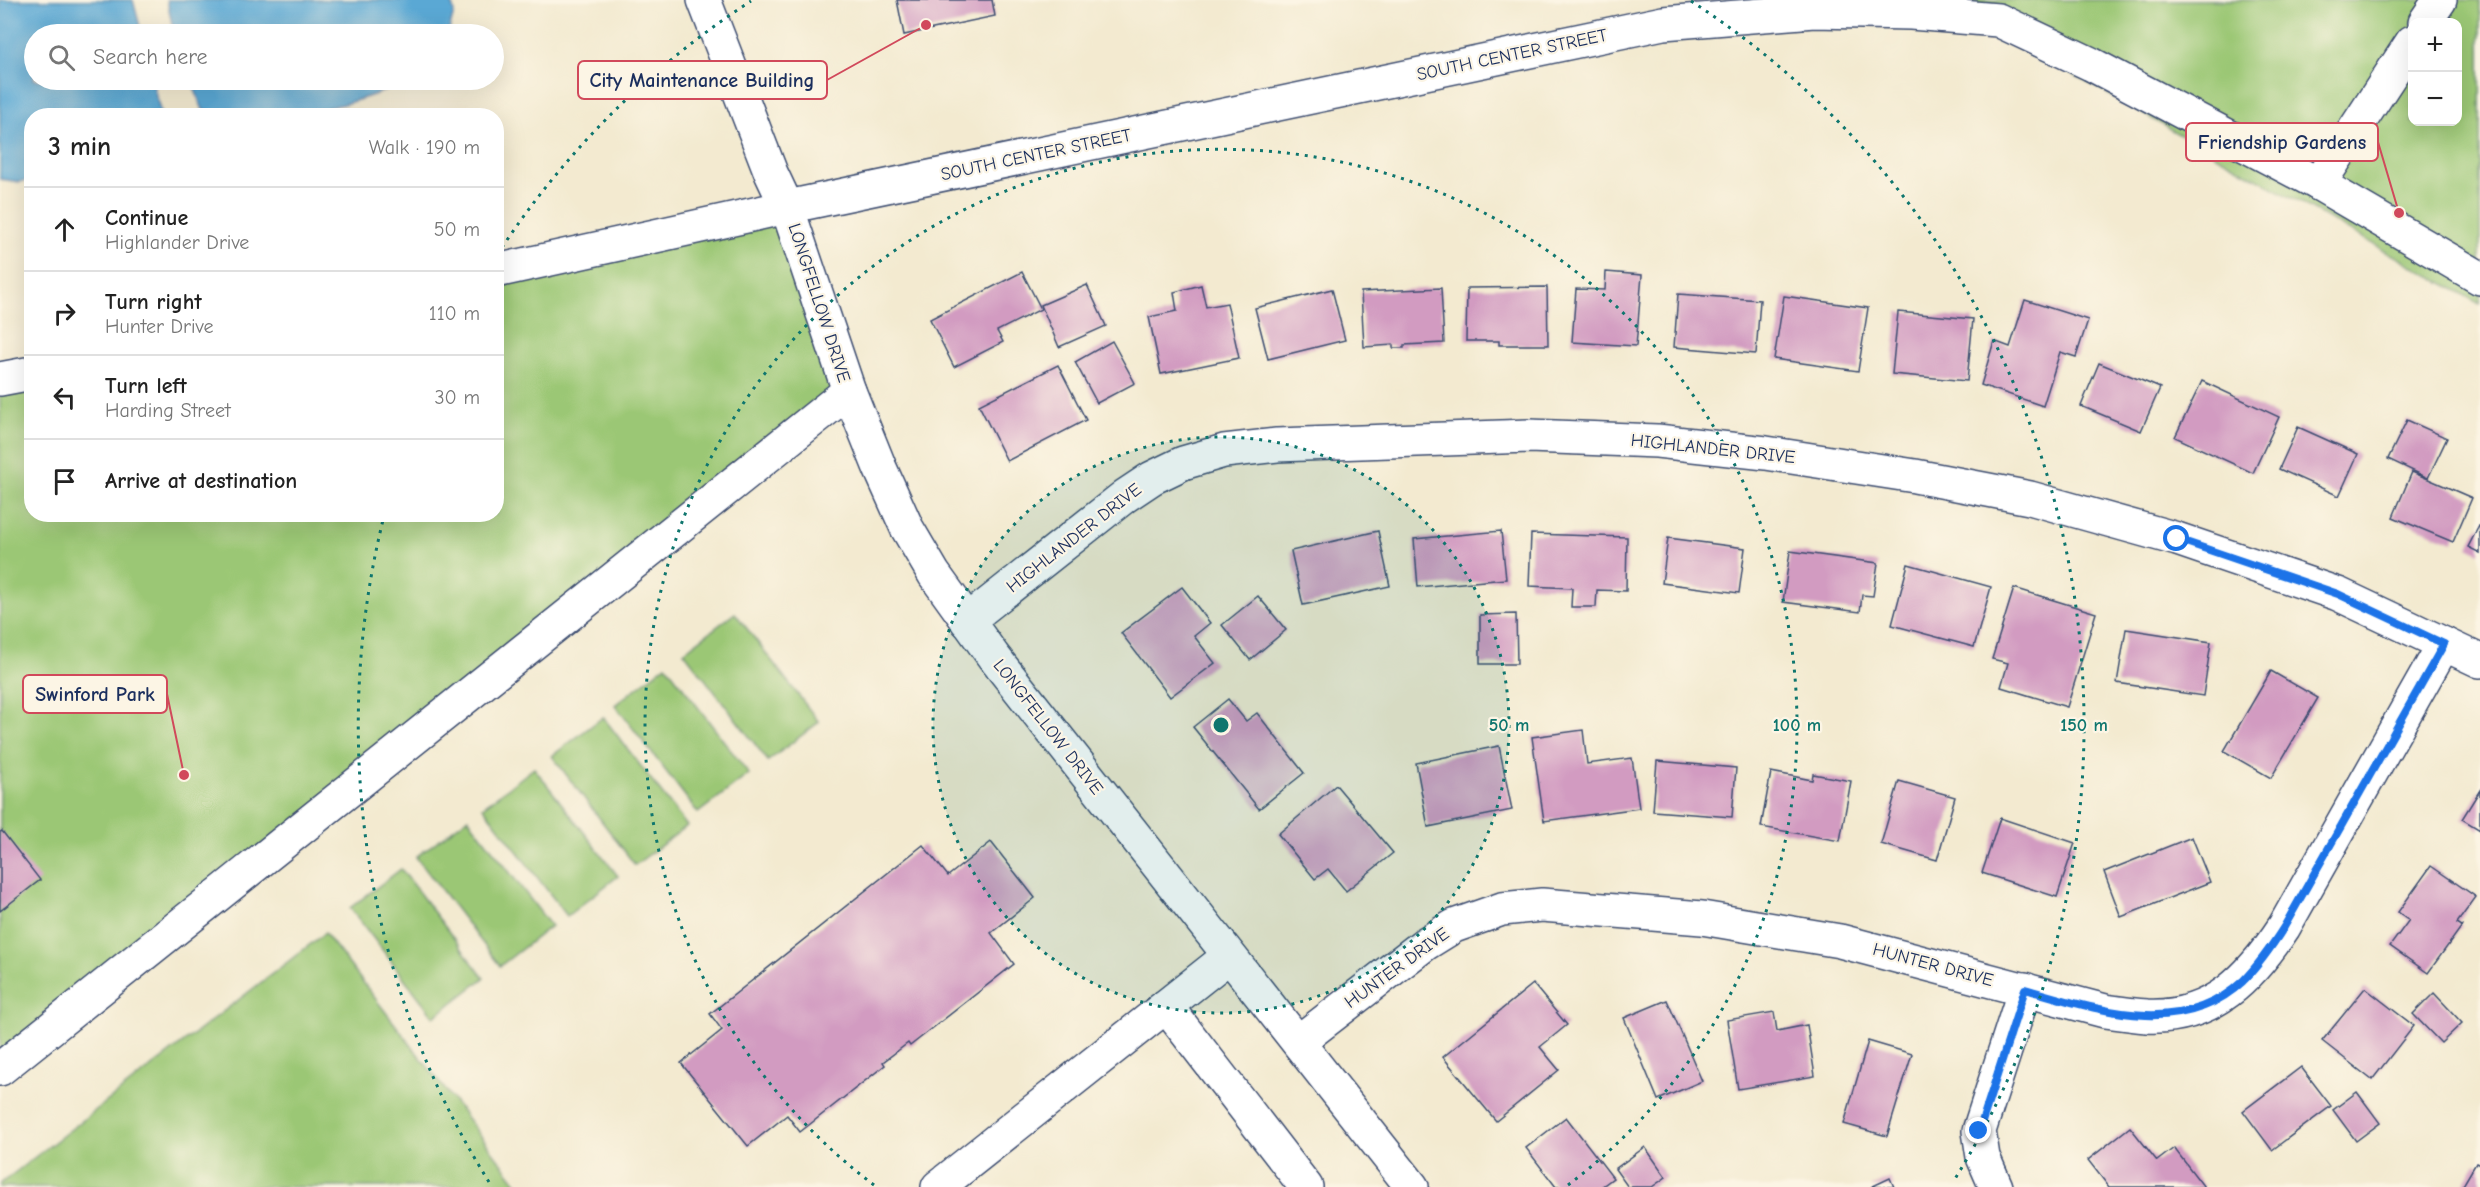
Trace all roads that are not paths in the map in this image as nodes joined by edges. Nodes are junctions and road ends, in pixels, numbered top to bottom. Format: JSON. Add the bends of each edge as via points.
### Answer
{"nodes":[{"id":1,"x":704,"y":0,"type":"edge"},
{"id":2,"x":2440,"y":0,"type":"edge"},
{"id":3,"x":1972,"y":9,"type":"edge"},
{"id":4,"x":2428,"y":18,"type":"edge"},
{"id":5,"x":2408,"y":48,"type":"edge"},
{"id":6,"x":2319,"y":184,"type":"junction"},
{"id":7,"x":787,"y":207,"type":"junction"},
{"id":8,"x":504,"y":269,"type":"edge"},
{"id":9,"x":2480,"y":278,"type":"edge"},
{"id":10,"x":24,"y":375,"type":"edge"},
{"id":11,"x":0,"y":380,"type":"edge"},
{"id":12,"x":849,"y":392,"type":"junction"},
{"id":13,"x":968,"y":621,"type":"junction"},
{"id":14,"x":2444,"y":644,"type":"junction"},
{"id":15,"x":2480,"y":661,"type":"edge"},
{"id":16,"x":1229,"y":956,"type":"junction"},
{"id":17,"x":2025,"y":989,"type":"junction"},
{"id":18,"x":1166,"y":1006,"type":"junction"},
{"id":19,"x":1298,"y":1042,"type":"junction"},
{"id":20,"x":0,"y":1069,"type":"edge"},
{"id":21,"x":938,"y":1187,"type":"edge"},
{"id":22,"x":1306,"y":1187,"type":"edge"},
{"id":23,"x":1412,"y":1187,"type":"edge"},
{"id":24,"x":1995,"y":1187,"type":"edge"}],
"edges":[{"from":1,"to":7,"type":"street","name":"LONGFELLOW DRIVE"},
{"from":2,"to":4,"type":"street"},
{"from":3,"to":6,"type":"street","name":"SOUTH CENTER STREET","via":[[2091,64]]},
{"from":3,"to":7,"type":"street","name":"SOUTH CENTER STREET","via":[[1911,13],[1814,11],[1663,23]]},
{"from":5,"to":6,"type":"street"},
{"from":6,"to":9,"type":"street","name":"SOUTH CENTER STREET"},
{"from":7,"to":8,"type":"street","name":"SOUTH CENTER STREET"},
{"from":7,"to":12,"type":"street","name":"LONGFELLOW DRIVE"},
{"from":10,"to":11,"type":"street"},
{"from":12,"to":13,"type":"street","name":"LONGFELLOW DRIVE","via":[[907,528]]},
{"from":12,"to":20,"type":"street"},
{"from":13,"to":14,"type":"street","name":"HIGHLANDER DRIVE","via":[[1125,496],[1184,463],[1224,452],[1277,445],[1529,436],[1656,441],[1766,453],[2030,498],[2177,539],[2338,594]]},
{"from":13,"to":16,"type":"street","name":"LONGFELLOW DRIVE"},
{"from":14,"to":15,"type":"street","name":"HIGHLANDER DRIVE"},
{"from":14,"to":17,"type":"street","name":"HUNTER DRIVE","via":[[2284,927],[2242,982],[2216,1000],[2183,1013],[2149,1016],[2105,1011]]},
{"from":16,"to":18,"type":"street"},
{"from":16,"to":19,"type":"street","name":"LONGFELLOW DRIVE"},
{"from":17,"to":19,"type":"street","name":"HUNTER DRIVE","via":[[1840,941],[1702,918],[1542,905],[1502,909],[1454,926]]},
{"from":17,"to":24,"type":"street","via":[[1979,1131],[1983,1157]]},
{"from":18,"to":21,"type":"street"},
{"from":18,"to":22,"type":"street"},
{"from":19,"to":23,"type":"street","name":"LONGFELLOW DRIVE"}]}
